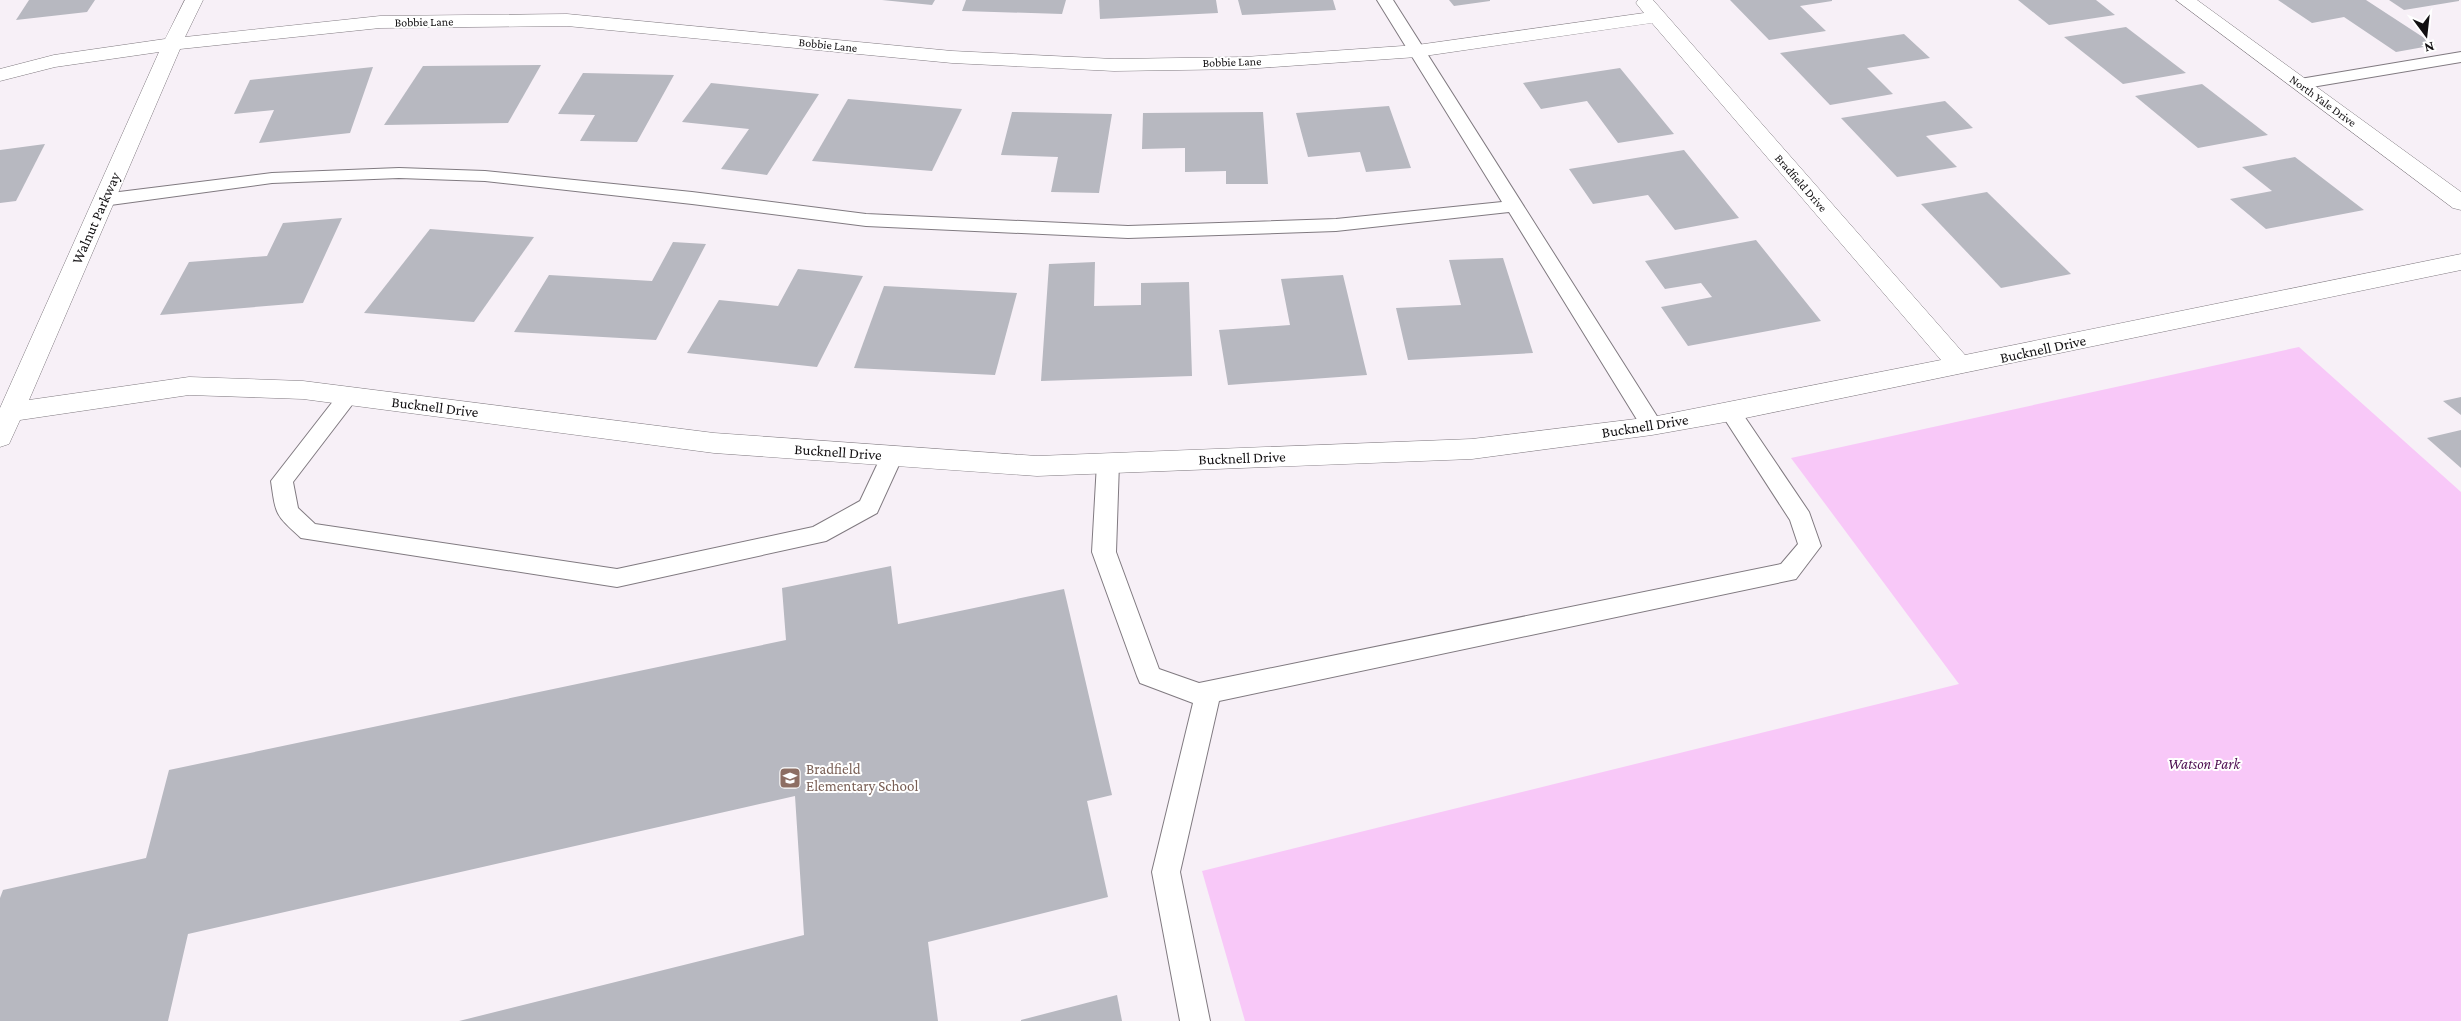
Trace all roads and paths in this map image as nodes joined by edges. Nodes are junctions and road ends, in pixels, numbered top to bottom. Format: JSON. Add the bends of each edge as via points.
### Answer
{"nodes":[{"id":1,"x":194,"y":0,"type":"edge"},
{"id":2,"x":1386,"y":0,"type":"edge"},
{"id":3,"x":1642,"y":0,"type":"edge"},
{"id":4,"x":2185,"y":0,"type":"edge"},
{"id":5,"x":1657,"y":17,"type":"junction"},
{"id":6,"x":172,"y":44,"type":"junction"},
{"id":7,"x":1417,"y":51,"type":"junction"},
{"id":8,"x":2461,"y":57,"type":"edge"},
{"id":9,"x":0,"y":75,"type":"edge"},
{"id":10,"x":2300,"y":84,"type":"junction"},
{"id":11,"x":103,"y":200,"type":"junction"},
{"id":12,"x":2461,"y":203,"type":"edge"},
{"id":13,"x":1514,"y":206,"type":"junction"},
{"id":14,"x":2461,"y":262,"type":"edge"},
{"id":15,"x":1960,"y":366,"type":"junction"},
{"id":16,"x":348,"y":396,"type":"junction"},
{"id":17,"x":11,"y":412,"type":"junction"},
{"id":18,"x":1731,"y":412,"type":"junction"},
{"id":19,"x":1652,"y":426,"type":"junction"},
{"id":20,"x":0,"y":437,"type":"edge"},
{"id":21,"x":892,"y":456,"type":"junction"},
{"id":22,"x":1108,"y":463,"type":"junction"},
{"id":23,"x":1208,"y":693,"type":"junction"},
{"id":24,"x":1195,"y":1021,"type":"edge"}],
"edges":[{"from":1,"to":6,"type":"street","name":"Walnut Parkway"},
{"from":2,"to":7,"type":"lane"},
{"from":3,"to":5,"type":"street","name":"Bradfield Drive"},
{"from":4,"to":10,"type":"street","name":"North Yale Drive"},
{"from":5,"to":7,"type":"street","name":"Bobbie Lane"},
{"from":5,"to":15,"type":"street","name":"Bradfield Drive"},
{"from":6,"to":7,"type":"street","name":"Bobbie Lane","via":[[380,22],[567,20],[952,57],[1114,66],[1245,63]]},
{"from":6,"to":9,"type":"street","name":"Bobbie Lane","via":[[54,61]]},
{"from":6,"to":11,"type":"street","name":"Walnut Parkway"},
{"from":7,"to":13,"type":"lane"},
{"from":8,"to":10,"type":"lane"},
{"from":10,"to":12,"type":"street","name":"North Yale Drive"},
{"from":11,"to":13,"type":"lane","via":[[272,178],[399,173],[485,176],[866,220],[1128,232],[1336,225]]},
{"from":11,"to":17,"type":"street","name":"Walnut Parkway"},
{"from":13,"to":19,"type":"lane"},
{"from":14,"to":15,"type":"street","name":"Bucknell Drive"},
{"from":15,"to":18,"type":"street","name":"Bucknell Drive"},
{"from":16,"to":17,"type":"street","name":"Bucknell Drive","via":[[304,390],[189,386]]},
{"from":16,"to":21,"type":"street","name":"Bucknell Drive","via":[[714,443]]},
{"from":16,"to":21,"type":"lane","via":[[282,481],[287,512],[309,532],[617,578],[818,534],[869,507]]},
{"from":17,"to":20,"type":"street","name":"Walnut Parkway"},
{"from":18,"to":19,"type":"street","name":"Bucknell Drive"},
{"from":18,"to":23,"type":"lane","via":[[1801,518],[1810,546],[1788,572]]},
{"from":19,"to":22,"type":"street","name":"Bucknell Drive","via":[[1472,449]]},
{"from":21,"to":22,"type":"street","name":"Bucknell Drive","via":[[1037,466]]},
{"from":22,"to":23,"type":"lane","via":[[1104,552],[1149,676],[1199,694]]},
{"from":23,"to":24,"type":"lane","via":[[1166,872]]}]}
